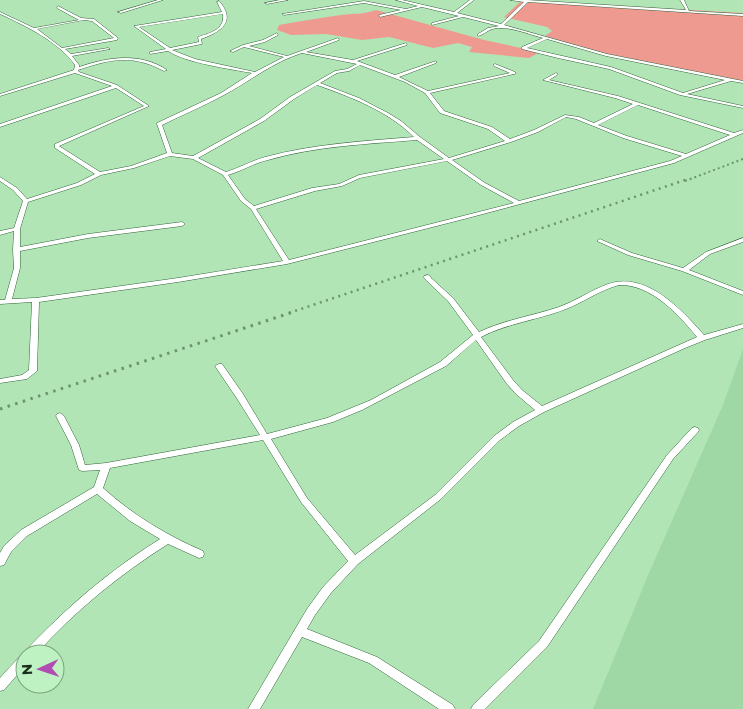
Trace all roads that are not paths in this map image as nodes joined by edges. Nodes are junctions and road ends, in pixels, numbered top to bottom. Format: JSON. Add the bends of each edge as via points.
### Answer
{"nodes":[{"id":1,"x":161,"y":0,"type":"edge"},
{"id":2,"x":286,"y":0,"type":"edge"},
{"id":3,"x":398,"y":0,"type":"edge"},
{"id":4,"x":472,"y":0,"type":"edge"},
{"id":5,"x":512,"y":0,"type":"edge"},
{"id":6,"x":650,"y":0,"type":"edge"},
{"id":7,"x":682,"y":0,"type":"edge"},
{"id":8,"x":527,"y":1,"type":"junction"},
{"id":9,"x":219,"y":2,"type":"dead end"},
{"id":10,"x":267,"y":3,"type":"dead end"},
{"id":11,"x":424,"y":6,"type":"junction"},
{"id":12,"x":58,"y":7,"type":"dead end"},
{"id":13,"x":652,"y":9,"type":"junction"},
{"id":14,"x":407,"y":10,"type":"junction"},
{"id":15,"x":688,"y":11,"type":"junction"},
{"id":16,"x":120,"y":12,"type":"dead end"},
{"id":17,"x":0,"y":13,"type":"edge"},
{"id":18,"x":225,"y":13,"type":"junction"},
{"id":19,"x":284,"y":14,"type":"dead end"},
{"id":20,"x":455,"y":14,"type":"junction"},
{"id":21,"x":743,"y":15,"type":"edge"},
{"id":22,"x":380,"y":16,"type":"dead end"},
{"id":23,"x":464,"y":16,"type":"junction"},
{"id":24,"x":81,"y":19,"type":"junction"},
{"id":25,"x":433,"y":24,"type":"dead end"},
{"id":26,"x":501,"y":26,"type":"junction"},
{"id":27,"x":34,"y":29,"type":"junction"},
{"id":28,"x":277,"y":34,"type":"dead end"},
{"id":29,"x":479,"y":35,"type":"dead end"},
{"id":30,"x":547,"y":38,"type":"junction"},
{"id":31,"x":338,"y":39,"type":"dead end"},
{"id":32,"x":406,"y":44,"type":"dead end"},
{"id":33,"x":244,"y":46,"type":"junction"},
{"id":34,"x":61,"y":49,"type":"junction"},
{"id":35,"x":108,"y":49,"type":"dead end"},
{"id":36,"x":169,"y":50,"type":"junction"},
{"id":37,"x":232,"y":51,"type":"dead end"},
{"id":38,"x":302,"y":52,"type":"junction"},
{"id":39,"x":591,"y":52,"type":"junction"},
{"id":40,"x":151,"y":53,"type":"dead end"},
{"id":41,"x":70,"y":56,"type":"junction"},
{"id":42,"x":287,"y":57,"type":"junction"},
{"id":43,"x":573,"y":59,"type":"junction"},
{"id":44,"x":353,"y":61,"type":"junction"},
{"id":45,"x":435,"y":62,"type":"dead end"},
{"id":46,"x":359,"y":64,"type":"junction"},
{"id":47,"x":495,"y":65,"type":"dead end"},
{"id":48,"x":76,"y":70,"type":"junction"},
{"id":49,"x":165,"y":70,"type":"dead end"},
{"id":50,"x":256,"y":73,"type":"junction"},
{"id":51,"x":556,"y":74,"type":"dead end"},
{"id":52,"x":394,"y":77,"type":"junction"},
{"id":53,"x":731,"y":79,"type":"junction"},
{"id":54,"x":743,"y":82,"type":"edge"},
{"id":55,"x":319,"y":84,"type":"junction"},
{"id":56,"x":116,"y":86,"type":"junction"},
{"id":57,"x":427,"y":92,"type":"junction"},
{"id":58,"x":682,"y":94,"type":"junction"},
{"id":59,"x":0,"y":95,"type":"edge"},
{"id":60,"x":636,"y":104,"type":"junction"},
{"id":61,"x":743,"y":108,"type":"edge"},
{"id":62,"x":594,"y":124,"type":"junction"},
{"id":63,"x":0,"y":126,"type":"edge"},
{"id":64,"x":743,"y":131,"type":"edge"},
{"id":65,"x":734,"y":135,"type":"junction"},
{"id":66,"x":418,"y":138,"type":"junction"},
{"id":67,"x":509,"y":141,"type":"junction"},
{"id":68,"x":170,"y":154,"type":"junction"},
{"id":69,"x":688,"y":156,"type":"junction"},
{"id":70,"x":194,"y":158,"type":"junction"},
{"id":71,"x":450,"y":159,"type":"junction"},
{"id":72,"x":99,"y":174,"type":"junction"},
{"id":73,"x":225,"y":174,"type":"junction"},
{"id":74,"x":0,"y":179,"type":"edge"},
{"id":75,"x":26,"y":201,"type":"junction"},
{"id":76,"x":519,"y":203,"type":"junction"},
{"id":77,"x":253,"y":208,"type":"junction"},
{"id":78,"x":182,"y":224,"type":"dead end"},
{"id":79,"x":17,"y":229,"type":"junction"},
{"id":80,"x":0,"y":233,"type":"edge"},
{"id":81,"x":743,"y":240,"type":"edge"},
{"id":82,"x":600,"y":241,"type":"dead end"},
{"id":83,"x":16,"y":250,"type":"junction"},
{"id":84,"x":287,"y":262,"type":"junction"},
{"id":85,"x":684,"y":270,"type":"junction"},
{"id":86,"x":428,"y":277,"type":"dead end"},
{"id":87,"x":743,"y":293,"type":"edge"},
{"id":88,"x":36,"y":300,"type":"junction"},
{"id":89,"x":8,"y":301,"type":"junction"},
{"id":90,"x":0,"y":302,"type":"edge"},
{"id":91,"x":743,"y":326,"type":"edge"},
{"id":92,"x":476,"y":336,"type":"junction"},
{"id":93,"x":702,"y":338,"type":"junction"},
{"id":94,"x":219,"y":366,"type":"dead end"},
{"id":95,"x":0,"y":382,"type":"edge"},
{"id":96,"x":541,"y":410,"type":"junction"},
{"id":97,"x":60,"y":416,"type":"dead end"},
{"id":98,"x":695,"y":430,"type":"dead end"},
{"id":99,"x":265,"y":437,"type":"junction"},
{"id":100,"x":106,"y":466,"type":"junction"},
{"id":101,"x":98,"y":489,"type":"junction"},
{"id":102,"x":166,"y":540,"type":"junction"},
{"id":103,"x":198,"y":554,"type":"dead end"},
{"id":104,"x":354,"y":561,"type":"junction"},
{"id":105,"x":0,"y":562,"type":"edge"},
{"id":106,"x":300,"y":631,"type":"junction"},
{"id":107,"x":38,"y":644,"type":"edge"},
{"id":108,"x":15,"y":669,"type":"edge"},
{"id":109,"x":0,"y":686,"type":"edge"},
{"id":110,"x":254,"y":709,"type":"edge"},
{"id":111,"x":449,"y":709,"type":"edge"},
{"id":112,"x":477,"y":709,"type":"edge"}],
"edges":[{"from":1,"to":16,"type":"street"},
{"from":2,"to":10,"type":"street"},
{"from":3,"to":11,"type":"street"},
{"from":4,"to":20,"type":"street"},
{"from":5,"to":8,"type":"street"},
{"from":6,"to":13,"type":"street"},
{"from":7,"to":15,"type":"street"},
{"from":8,"to":13,"type":"street"},
{"from":8,"to":26,"type":"street"},
{"from":9,"to":18,"type":"street"},
{"from":11,"to":14,"type":"street"},
{"from":11,"to":20,"type":"street"},
{"from":12,"to":24,"type":"street"},
{"from":13,"to":15,"type":"street"},
{"from":14,"to":19,"type":"street","via":[[364,2]]},
{"from":14,"to":22,"type":"street"},
{"from":15,"to":21,"type":"street"},
{"from":17,"to":27,"type":"street"},
{"from":18,"to":36,"type":"street","via":[[225,22],[220,29],[199,38],[201,43]]},
{"from":18,"to":36,"type":"street","via":[[136,26]]},
{"from":20,"to":23,"type":"street"},
{"from":23,"to":25,"type":"street"},
{"from":23,"to":26,"type":"street"},
{"from":24,"to":27,"type":"street"},
{"from":24,"to":34,"type":"street","via":[[93,20],[116,39]]},
{"from":26,"to":29,"type":"street"},
{"from":26,"to":30,"type":"street"},
{"from":27,"to":34,"type":"street"},
{"from":28,"to":33,"type":"street"},
{"from":30,"to":39,"type":"street"},
{"from":30,"to":43,"type":"street","via":[[524,48]]},
{"from":31,"to":38,"type":"street"},
{"from":32,"to":44,"type":"street"},
{"from":33,"to":37,"type":"street"},
{"from":33,"to":42,"type":"street"},
{"from":34,"to":41,"type":"street"},
{"from":35,"to":41,"type":"street"},
{"from":36,"to":40,"type":"street"},
{"from":36,"to":50,"type":"street","via":[[194,60]]},
{"from":38,"to":42,"type":"street"},
{"from":38,"to":44,"type":"street"},
{"from":39,"to":43,"type":"street"},
{"from":39,"to":53,"type":"street"},
{"from":41,"to":48,"type":"street","via":[[77,65]]},
{"from":42,"to":50,"type":"street"},
{"from":43,"to":58,"type":"street","via":[[620,71]]},
{"from":44,"to":46,"type":"street"},
{"from":45,"to":52,"type":"street"},
{"from":46,"to":52,"type":"street"},
{"from":46,"to":55,"type":"street","via":[[336,72]]},
{"from":47,"to":57,"type":"street","via":[[514,73]]},
{"from":48,"to":49,"type":"street","via":[[128,57]]},
{"from":48,"to":56,"type":"street"},
{"from":48,"to":59,"type":"street"},
{"from":50,"to":68,"type":"street","via":[[223,94],[159,124]]},
{"from":51,"to":60,"type":"street","via":[[545,80]]},
{"from":52,"to":57,"type":"street"},
{"from":53,"to":54,"type":"street"},
{"from":53,"to":58,"type":"street"},
{"from":55,"to":66,"type":"street","via":[[348,94],[411,129]]},
{"from":55,"to":70,"type":"street"},
{"from":56,"to":63,"type":"street"},
{"from":56,"to":72,"type":"street","via":[[147,106],[57,145]]},
{"from":57,"to":67,"type":"street","via":[[442,112],[490,128]]},
{"from":58,"to":61,"type":"street"},
{"from":60,"to":62,"type":"street"},
{"from":60,"to":65,"type":"street"},
{"from":62,"to":67,"type":"street","via":[[565,116]]},
{"from":62,"to":69,"type":"street"},
{"from":64,"to":65,"type":"street"},
{"from":65,"to":69,"type":"street"},
{"from":66,"to":71,"type":"street"},
{"from":66,"to":73,"type":"street","via":[[302,150],[260,160],[242,170]]},
{"from":67,"to":71,"type":"street"},
{"from":68,"to":70,"type":"street"},
{"from":68,"to":72,"type":"street"},
{"from":69,"to":76,"type":"street"},
{"from":70,"to":73,"type":"street"},
{"from":71,"to":76,"type":"street","via":[[483,184]]},
{"from":71,"to":77,"type":"street","via":[[359,177]]},
{"from":72,"to":75,"type":"street"},
{"from":73,"to":77,"type":"street","via":[[243,200]]},
{"from":74,"to":75,"type":"street"},
{"from":75,"to":79,"type":"street"},
{"from":76,"to":84,"type":"street"},
{"from":77,"to":84,"type":"street"},
{"from":78,"to":83,"type":"street","via":[[88,236]]},
{"from":79,"to":80,"type":"street"},
{"from":79,"to":83,"type":"street"},
{"from":81,"to":85,"type":"street","via":[[708,253]]},
{"from":82,"to":85,"type":"street"},
{"from":83,"to":89,"type":"street","via":[[17,268]]},
{"from":84,"to":88,"type":"street"},
{"from":85,"to":87,"type":"street"},
{"from":86,"to":92,"type":"street","via":[[441,288]]},
{"from":88,"to":89,"type":"street"},
{"from":88,"to":95,"type":"street","via":[[33,371],[24,377]]},
{"from":89,"to":90,"type":"street"},
{"from":91,"to":93,"type":"street"},
{"from":92,"to":93,"type":"street","via":[[563,308],[624,283],[656,294]]},
{"from":92,"to":96,"type":"street","via":[[510,382]]},
{"from":92,"to":99,"type":"street","via":[[443,364],[352,411]]},
{"from":93,"to":96,"type":"street"},
{"from":94,"to":99,"type":"street"},
{"from":96,"to":104,"type":"street","via":[[497,438],[438,497]]},
{"from":97,"to":100,"type":"street","via":[[82,468]]},
{"from":98,"to":112,"type":"street","via":[[670,457],[543,644]]},
{"from":99,"to":100,"type":"street"},
{"from":99,"to":104,"type":"street","via":[[304,500]]},
{"from":100,"to":101,"type":"street"},
{"from":101,"to":102,"type":"street","via":[[124,512]]},
{"from":101,"to":105,"type":"street","via":[[24,533],[6,549]]},
{"from":102,"to":103,"type":"street"},
{"from":102,"to":107,"type":"street","via":[[134,559],[87,596]]},
{"from":104,"to":106,"type":"street","via":[[327,590]]},
{"from":106,"to":110,"type":"street"},
{"from":106,"to":111,"type":"street","via":[[373,660]]},
{"from":108,"to":109,"type":"street"}]}
